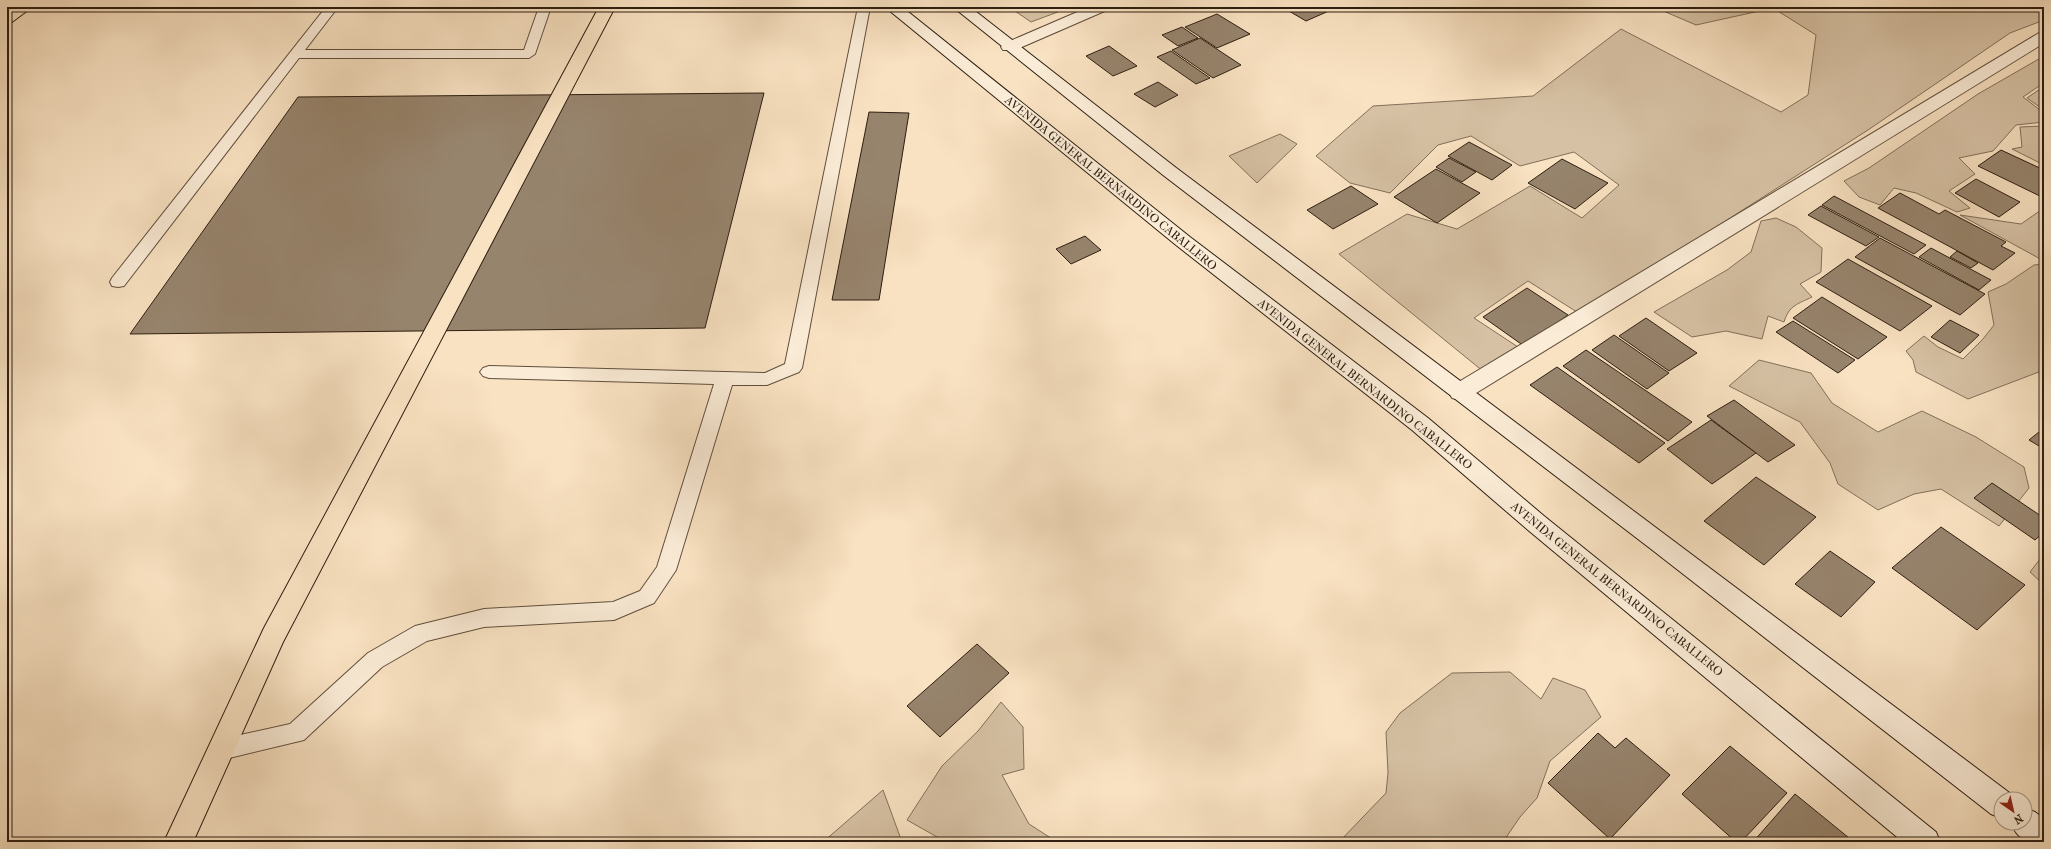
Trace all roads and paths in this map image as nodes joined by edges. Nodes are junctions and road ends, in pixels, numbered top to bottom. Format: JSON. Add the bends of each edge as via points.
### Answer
{"nodes":[{"id":1,"x":24,"y":7,"type":"edge"},
{"id":2,"x":332,"y":7,"type":"edge"},
{"id":3,"x":545,"y":7,"type":"edge"},
{"id":4,"x":607,"y":7,"type":"edge"},
{"id":5,"x":864,"y":7,"type":"edge"},
{"id":6,"x":893,"y":7,"type":"edge"},
{"id":7,"x":961,"y":7,"type":"edge"},
{"id":8,"x":1102,"y":7,"type":"edge"},
{"id":9,"x":7,"y":19,"type":"edge"},
{"id":10,"x":2044,"y":36,"type":"edge"},
{"id":11,"x":1009,"y":47,"type":"junction"},
{"id":12,"x":295,"y":54,"type":"junction"},
{"id":13,"x":118,"y":282,"type":"dead end"},
{"id":14,"x":490,"y":372,"type":"dead end"},
{"id":15,"x":725,"y":378,"type":"junction"},
{"id":16,"x":1460,"y":392,"type":"junction"},
{"id":17,"x":221,"y":749,"type":"junction"},
{"id":18,"x":1993,"y":798,"type":"edge"},
{"id":19,"x":2033,"y":828,"type":"edge"},
{"id":20,"x":2044,"y":837,"type":"edge"},
{"id":21,"x":178,"y":842,"type":"edge"},
{"id":22,"x":1926,"y":842,"type":"edge"}],
"edges":[{"from":1,"to":9,"type":"highway"},
{"from":2,"to":12,"type":"lane"},
{"from":3,"to":12,"type":"lane","via":[[529,54]]},
{"from":4,"to":17,"type":"highway","via":[[273,636]]},
{"from":5,"to":15,"type":"lane","via":[[793,368],[767,379]]},
{"from":6,"to":22,"type":"main road","name":"AVENIDA GENERAL BERNARDINO CABALLERO","via":[[1178,237],[1420,424],[1536,523]]},
{"from":7,"to":11,"type":"main road"},
{"from":8,"to":11,"type":"main road"},
{"from":10,"to":16,"type":"main road"},
{"from":11,"to":16,"type":"main road"},
{"from":12,"to":13,"type":"lane"},
{"from":14,"to":15,"type":"lane"},
{"from":15,"to":17,"type":"lane","via":[[666,570],[647,597],[614,611],[484,618],[422,633],[375,660],[296,733]]},
{"from":16,"to":18,"type":"main road"},
{"from":17,"to":21,"type":"highway"},
{"from":19,"to":20,"type":"main road"}]}
